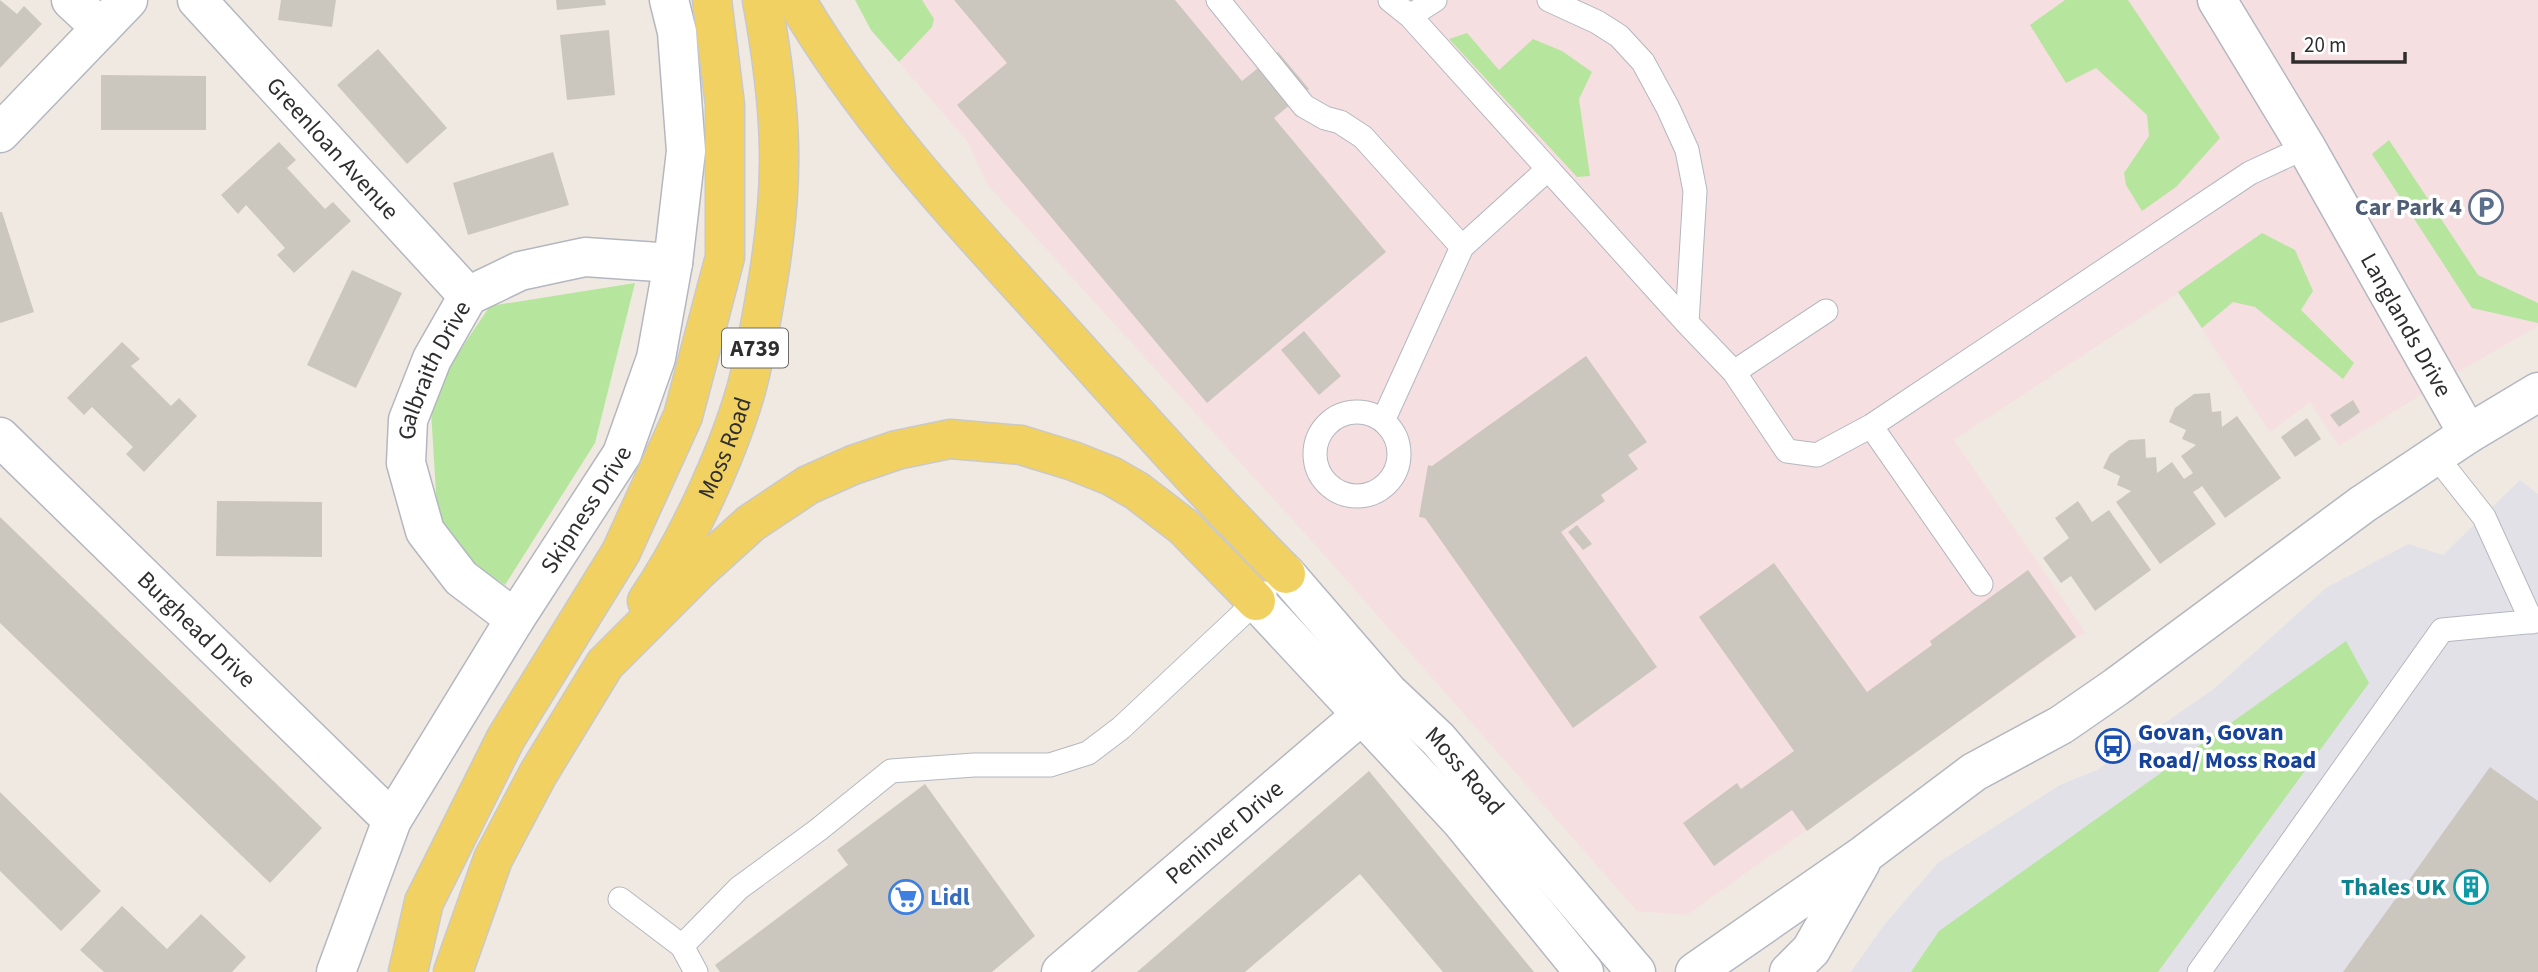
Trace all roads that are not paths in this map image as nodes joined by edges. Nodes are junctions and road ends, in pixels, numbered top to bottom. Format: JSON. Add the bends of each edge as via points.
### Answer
{"nodes":[{"id":1,"x":71,"y":0,"type":"edge"},
{"id":2,"x":128,"y":0,"type":"edge"},
{"id":3,"x":197,"y":0,"type":"edge"},
{"id":4,"x":669,"y":0,"type":"edge"},
{"id":5,"x":712,"y":0,"type":"edge"},
{"id":6,"x":762,"y":0,"type":"edge"},
{"id":7,"x":796,"y":0,"type":"edge"},
{"id":8,"x":1218,"y":0,"type":"edge"},
{"id":9,"x":1390,"y":0,"type":"edge"},
{"id":10,"x":1435,"y":0,"type":"edge"},
{"id":11,"x":1549,"y":0,"type":"edge"},
{"id":12,"x":2217,"y":0,"type":"edge"},
{"id":13,"x":1410,"y":16,"type":"junction"},
{"id":14,"x":101,"y":29,"type":"junction"},
{"id":15,"x":0,"y":133,"type":"edge"},
{"id":16,"x":2306,"y":147,"type":"junction"},
{"id":17,"x":1548,"y":169,"type":"junction"},
{"id":18,"x":1462,"y":247,"type":"junction"},
{"id":19,"x":673,"y":263,"type":"junction"},
{"id":20,"x":468,"y":296,"type":"junction"},
{"id":21,"x":1826,"y":311,"type":"dead end"},
{"id":22,"x":1686,"y":323,"type":"junction"},
{"id":23,"x":1734,"y":372,"type":"junction"},
{"id":24,"x":2538,"y":392,"type":"edge"},
{"id":25,"x":1383,"y":421,"type":"dead end"},
{"id":26,"x":1871,"y":426,"type":"junction"},
{"id":27,"x":2468,"y":434,"type":"junction"},
{"id":28,"x":0,"y":437,"type":"edge"},
{"id":29,"x":2435,"y":456,"type":"junction"},
{"id":30,"x":1286,"y":575,"type":"junction"},
{"id":31,"x":1981,"y":584,"type":"dead end"},
{"id":32,"x":1256,"y":601,"type":"junction"},
{"id":33,"x":515,"y":619,"type":"junction"},
{"id":34,"x":2535,"y":622,"type":"edge"},
{"id":35,"x":606,"y":664,"type":"junction"},
{"id":36,"x":1376,"y":703,"type":"junction"},
{"id":37,"x":392,"y":820,"type":"junction"},
{"id":38,"x":1865,"y":854,"type":"junction"},
{"id":39,"x":620,"y":899,"type":"dead end"},
{"id":40,"x":682,"y":946,"type":"junction"},
{"id":41,"x":1703,"y":966,"type":"edge"},
{"id":42,"x":336,"y":972,"type":"edge"},
{"id":43,"x":408,"y":972,"type":"edge"},
{"id":44,"x":453,"y":972,"type":"edge"},
{"id":45,"x":696,"y":972,"type":"edge"},
{"id":46,"x":1061,"y":972,"type":"edge"},
{"id":47,"x":1584,"y":972,"type":"edge"},
{"id":48,"x":1636,"y":972,"type":"edge"},
{"id":49,"x":1789,"y":972,"type":"edge"},
{"id":50,"x":2199,"y":972,"type":"edge"}],
"edges":[{"from":1,"to":14,"type":"street"},
{"from":2,"to":14,"type":"street"},
{"from":3,"to":20,"type":"street","name":"Greenloan Avenue"},
{"from":4,"to":19,"type":"street","name":"Skipness Drive","via":[[677,32],[686,151]]},
{"from":5,"to":43,"type":"main road","name":"Moss Road","number":"A739","via":[[725,105],[725,257],[683,416],[621,552],[500,750],[424,902]]},
{"from":6,"to":35,"type":"main road","name":"Moss Road","number":"A739","via":[[771,46],[779,149],[776,229],[746,390],[718,466],[680,546]]},
{"from":7,"to":30,"type":"main road","via":[[851,86],[949,206],[1205,492]]},
{"from":8,"to":18,"type":"lane","via":[[1304,106],[1363,137]]},
{"from":9,"to":13,"type":"lane"},
{"from":10,"to":13,"type":"lane"},
{"from":11,"to":22,"type":"lane","via":[[1619,36],[1643,62],[1687,150],[1695,191]]},
{"from":12,"to":16,"type":"street","name":"Langlands Drive"},
{"from":13,"to":17,"type":"lane"},
{"from":14,"to":15,"type":"street"},
{"from":16,"to":26,"type":"lane","via":[[2250,173]]},
{"from":16,"to":27,"type":"street","name":"Langlands Drive"},
{"from":17,"to":18,"type":"lane"},
{"from":17,"to":22,"type":"lane"},
{"from":18,"to":25,"type":"lane"},
{"from":19,"to":20,"type":"street","name":"Galbraith Drive","via":[[586,257],[520,271]]},
{"from":19,"to":33,"type":"street","name":"Skipness Drive","via":[[656,358],[622,454]]},
{"from":20,"to":33,"type":"street","name":"Galbraith Drive","via":[[432,359],[408,420],[406,463],[425,531],[461,578]]},
{"from":21,"to":23,"type":"lane"},
{"from":22,"to":23,"type":"lane"},
{"from":23,"to":26,"type":"lane","via":[[1787,451],[1817,455]]},
{"from":24,"to":27,"type":"street"},
{"from":26,"to":31,"type":"lane"},
{"from":27,"to":29,"type":"street"},
{"from":28,"to":37,"type":"street","name":"Burghead Drive"},
{"from":29,"to":34,"type":"lane","via":[[2484,517]]},
{"from":29,"to":38,"type":"street","via":[[2116,687],[1974,772]]},
{"from":30,"to":32,"type":"lane"},
{"from":30,"to":36,"type":"street","name":"Moss Road"},
{"from":32,"to":35,"type":"main road","via":[[1185,527],[1111,476],[1021,444],[950,439],[897,450],[808,485],[751,523]]},
{"from":32,"to":36,"type":"street"},
{"from":32,"to":40,"type":"lane","via":[[1121,728],[1088,752],[1049,765],[891,771],[739,888]]},
{"from":33,"to":37,"type":"street","name":"Skipness Drive"},
{"from":34,"to":50,"type":"lane","via":[[2442,630]]},
{"from":35,"to":44,"type":"main road","number":"A739","via":[[538,774],[494,859]]},
{"from":36,"to":46,"type":"street","name":"Peninver Drive"},
{"from":36,"to":47,"type":"street","via":[[1461,821]]},
{"from":36,"to":48,"type":"street","name":"Moss Road","via":[[1438,739]]},
{"from":37,"to":42,"type":"street","name":"Skipness Drive"},
{"from":38,"to":41,"type":"street"},
{"from":38,"to":49,"type":"street","via":[[1811,950]]},
{"from":39,"to":40,"type":"lane"},
{"from":40,"to":45,"type":"lane"}]}
